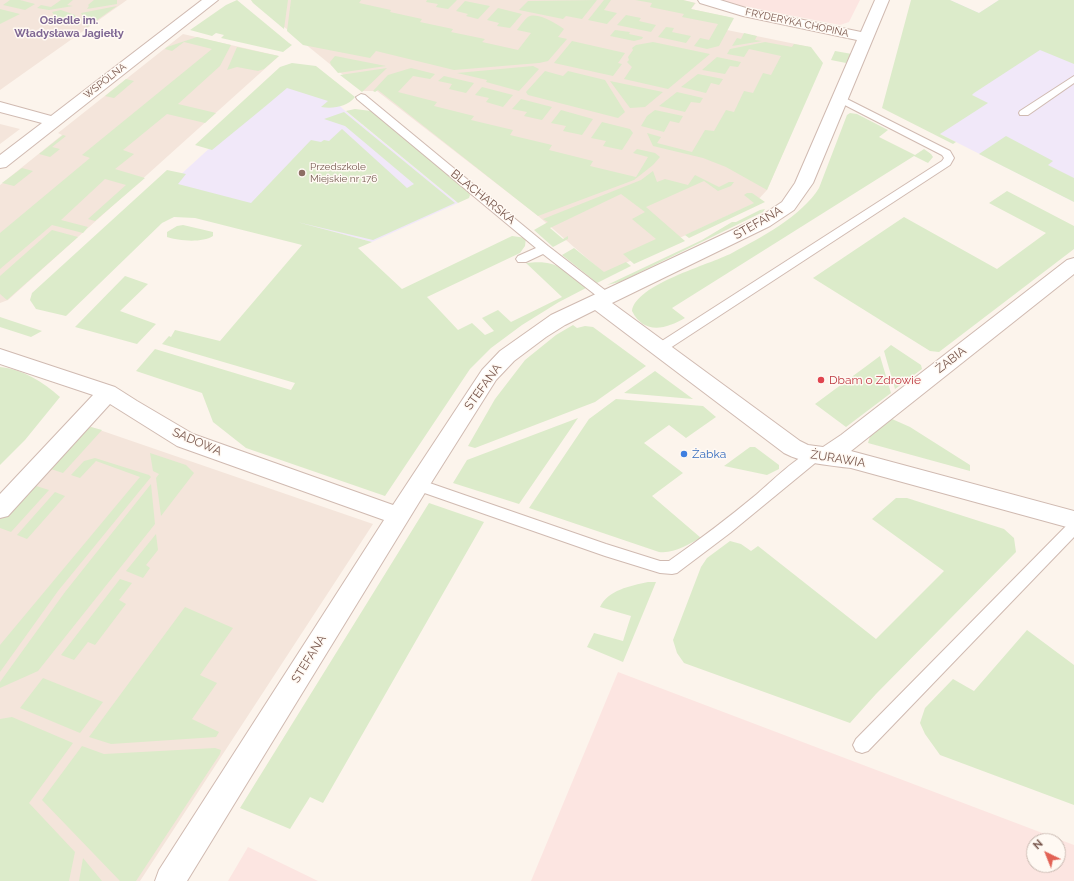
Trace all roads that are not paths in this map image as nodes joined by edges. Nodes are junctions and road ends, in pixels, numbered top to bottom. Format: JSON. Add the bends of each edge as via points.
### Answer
{"nodes":[{"id":1,"x":211,"y":0,"type":"edge"},
{"id":2,"x":705,"y":0,"type":"edge"},
{"id":3,"x":882,"y":0,"type":"edge"},
{"id":4,"x":866,"y":37,"type":"junction"},
{"id":5,"x":1074,"y":79,"type":"edge"},
{"id":6,"x":361,"y":97,"type":"dead end"},
{"id":7,"x":839,"y":98,"type":"junction"},
{"id":8,"x":0,"y":107,"type":"edge"},
{"id":9,"x":1024,"y":113,"type":"dead end"},
{"id":10,"x":53,"y":121,"type":"junction"},
{"id":11,"x":0,"y":163,"type":"edge"},
{"id":12,"x":544,"y":249,"type":"junction"},
{"id":13,"x":522,"y":259,"type":"dead end"},
{"id":14,"x":1074,"y":264,"type":"edge"},
{"id":15,"x":601,"y":299,"type":"junction"},
{"id":16,"x":659,"y":349,"type":"junction"},
{"id":17,"x":0,"y":356,"type":"edge"},
{"id":18,"x":108,"y":392,"type":"junction"},
{"id":19,"x":821,"y":456,"type":"junction"},
{"id":20,"x":418,"y":485,"type":"junction"},
{"id":21,"x":0,"y":509,"type":"edge"},
{"id":22,"x":399,"y":516,"type":"junction"},
{"id":23,"x":1074,"y":520,"type":"edge"},
{"id":24,"x":1074,"y":527,"type":"edge"},
{"id":25,"x":862,"y":745,"type":"dead end"},
{"id":26,"x":170,"y":881,"type":"edge"}],
"edges":[{"from":1,"to":10,"type":"street","name":"WSPÓLNA"},
{"from":2,"to":4,"type":"street","name":"FRYDERYKA CHOPINA","via":[[743,12]]},
{"from":3,"to":4,"type":"street","name":"STEFANA"},
{"from":4,"to":7,"type":"street","name":"STEFANA"},
{"from":5,"to":9,"type":"lane"},
{"from":6,"to":12,"type":"lane","name":"BLACHARSKA"},
{"from":7,"to":15,"type":"street","name":"STEFANA","via":[[804,183],[788,206],[741,234]]},
{"from":7,"to":16,"type":"lane","via":[[946,153],[949,158],[946,163]]},
{"from":8,"to":10,"type":"street"},
{"from":10,"to":11,"type":"street","name":"WSPÓLNA"},
{"from":12,"to":13,"type":"lane"},
{"from":12,"to":15,"type":"lane","name":"BLACHARSKA"},
{"from":14,"to":19,"type":"street","name":"ŻABIA","via":[[849,441]]},
{"from":15,"to":16,"type":"street","name":"ŻURAWIA"},
{"from":15,"to":20,"type":"street","name":"STEFANA","via":[[558,320],[507,356],[489,375]]},
{"from":16,"to":19,"type":"street","name":"ŻURAWIA","via":[[792,447],[804,453]]},
{"from":17,"to":18,"type":"street","name":"SADOWA"},
{"from":18,"to":21,"type":"street"},
{"from":18,"to":22,"type":"street","name":"SADOWA","via":[[186,440]]},
{"from":19,"to":20,"type":"lane","via":[[798,467],[725,529],[672,568],[660,567],[605,550]]},
{"from":19,"to":23,"type":"street","name":"ŻURAWIA","via":[[851,459]]},
{"from":20,"to":22,"type":"street","name":"STEFANA"},
{"from":22,"to":26,"type":"street","name":"STEFANA"},
{"from":24,"to":25,"type":"lane"}]}
